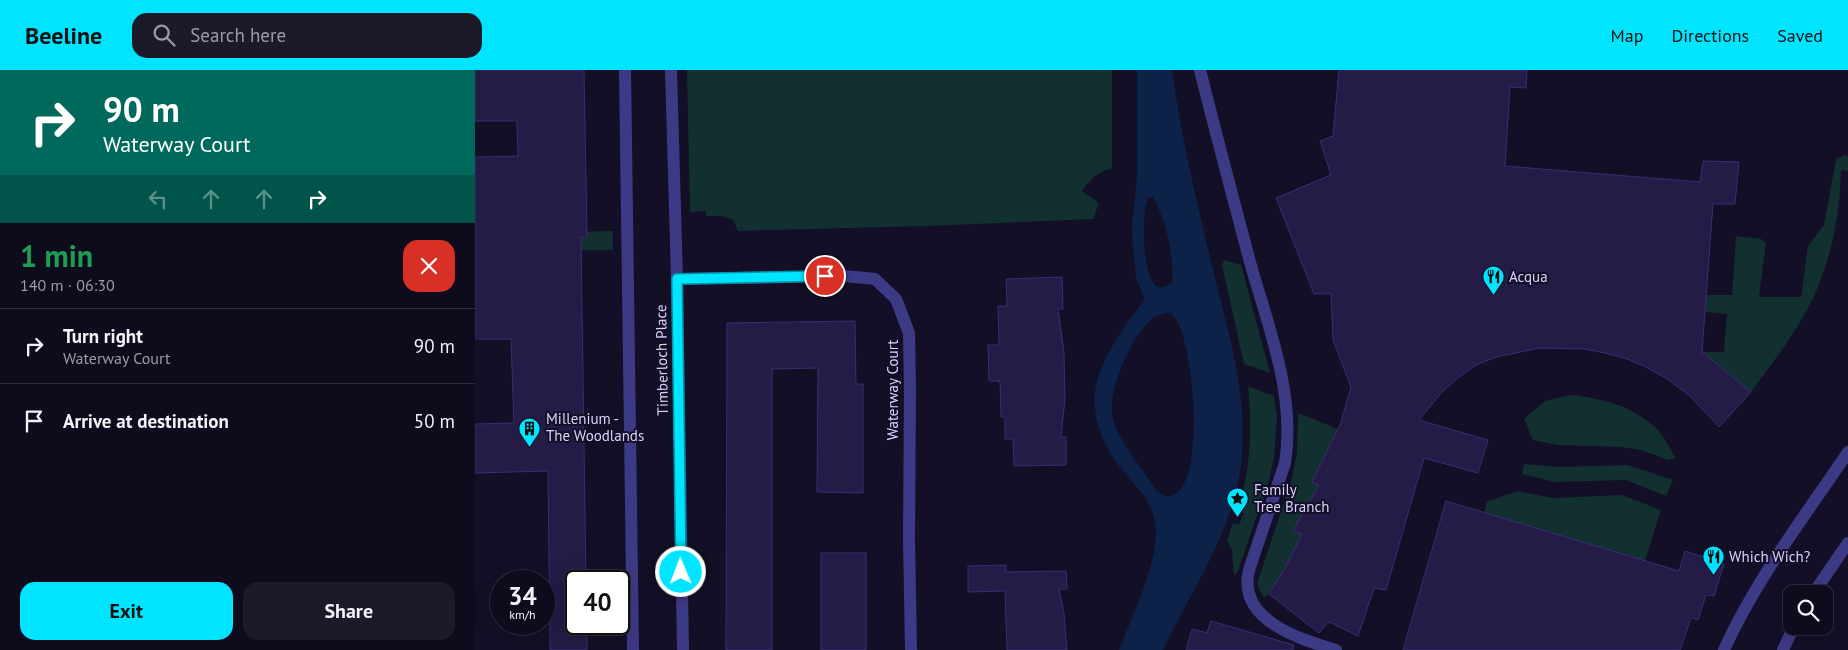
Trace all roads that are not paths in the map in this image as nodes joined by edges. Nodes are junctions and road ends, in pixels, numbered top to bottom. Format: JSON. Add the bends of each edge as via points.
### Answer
{"nodes":[{"id":1,"x":625,"y":70,"type":"edge"},
{"id":2,"x":671,"y":70,"type":"edge"},
{"id":3,"x":1200,"y":70,"type":"edge"},
{"id":4,"x":677,"y":279,"type":"junction"},
{"id":5,"x":1848,"y":452,"type":"edge"},
{"id":6,"x":1848,"y":543,"type":"edge"},
{"id":7,"x":1819,"y":585,"type":"edge"},
{"id":8,"x":1790,"y":635,"type":"edge"},
{"id":9,"x":633,"y":650,"type":"edge"},
{"id":10,"x":683,"y":650,"type":"edge"},
{"id":11,"x":911,"y":650,"type":"edge"},
{"id":12,"x":1336,"y":650,"type":"edge"},
{"id":13,"x":1723,"y":650,"type":"edge"},
{"id":14,"x":1783,"y":650,"type":"edge"}],
"edges":[{"from":1,"to":9,"type":"street"},
{"from":2,"to":4,"type":"street","name":"Timberloch Place"},
{"from":3,"to":12,"type":"street","via":[[1283,382],[1287,410],[1285,463],[1249,570],[1248,592],[1257,610],[1284,631],[1301,640]]},
{"from":4,"to":10,"type":"street","name":"Timberloch Place"},
{"from":4,"to":11,"type":"street","name":"Waterway Court","via":[[844,276],[875,279],[896,299],[909,333]]},
{"from":5,"to":13,"type":"street","via":[[1746,605]]},
{"from":6,"to":7,"type":"street"},
{"from":8,"to":14,"type":"street"}]}
